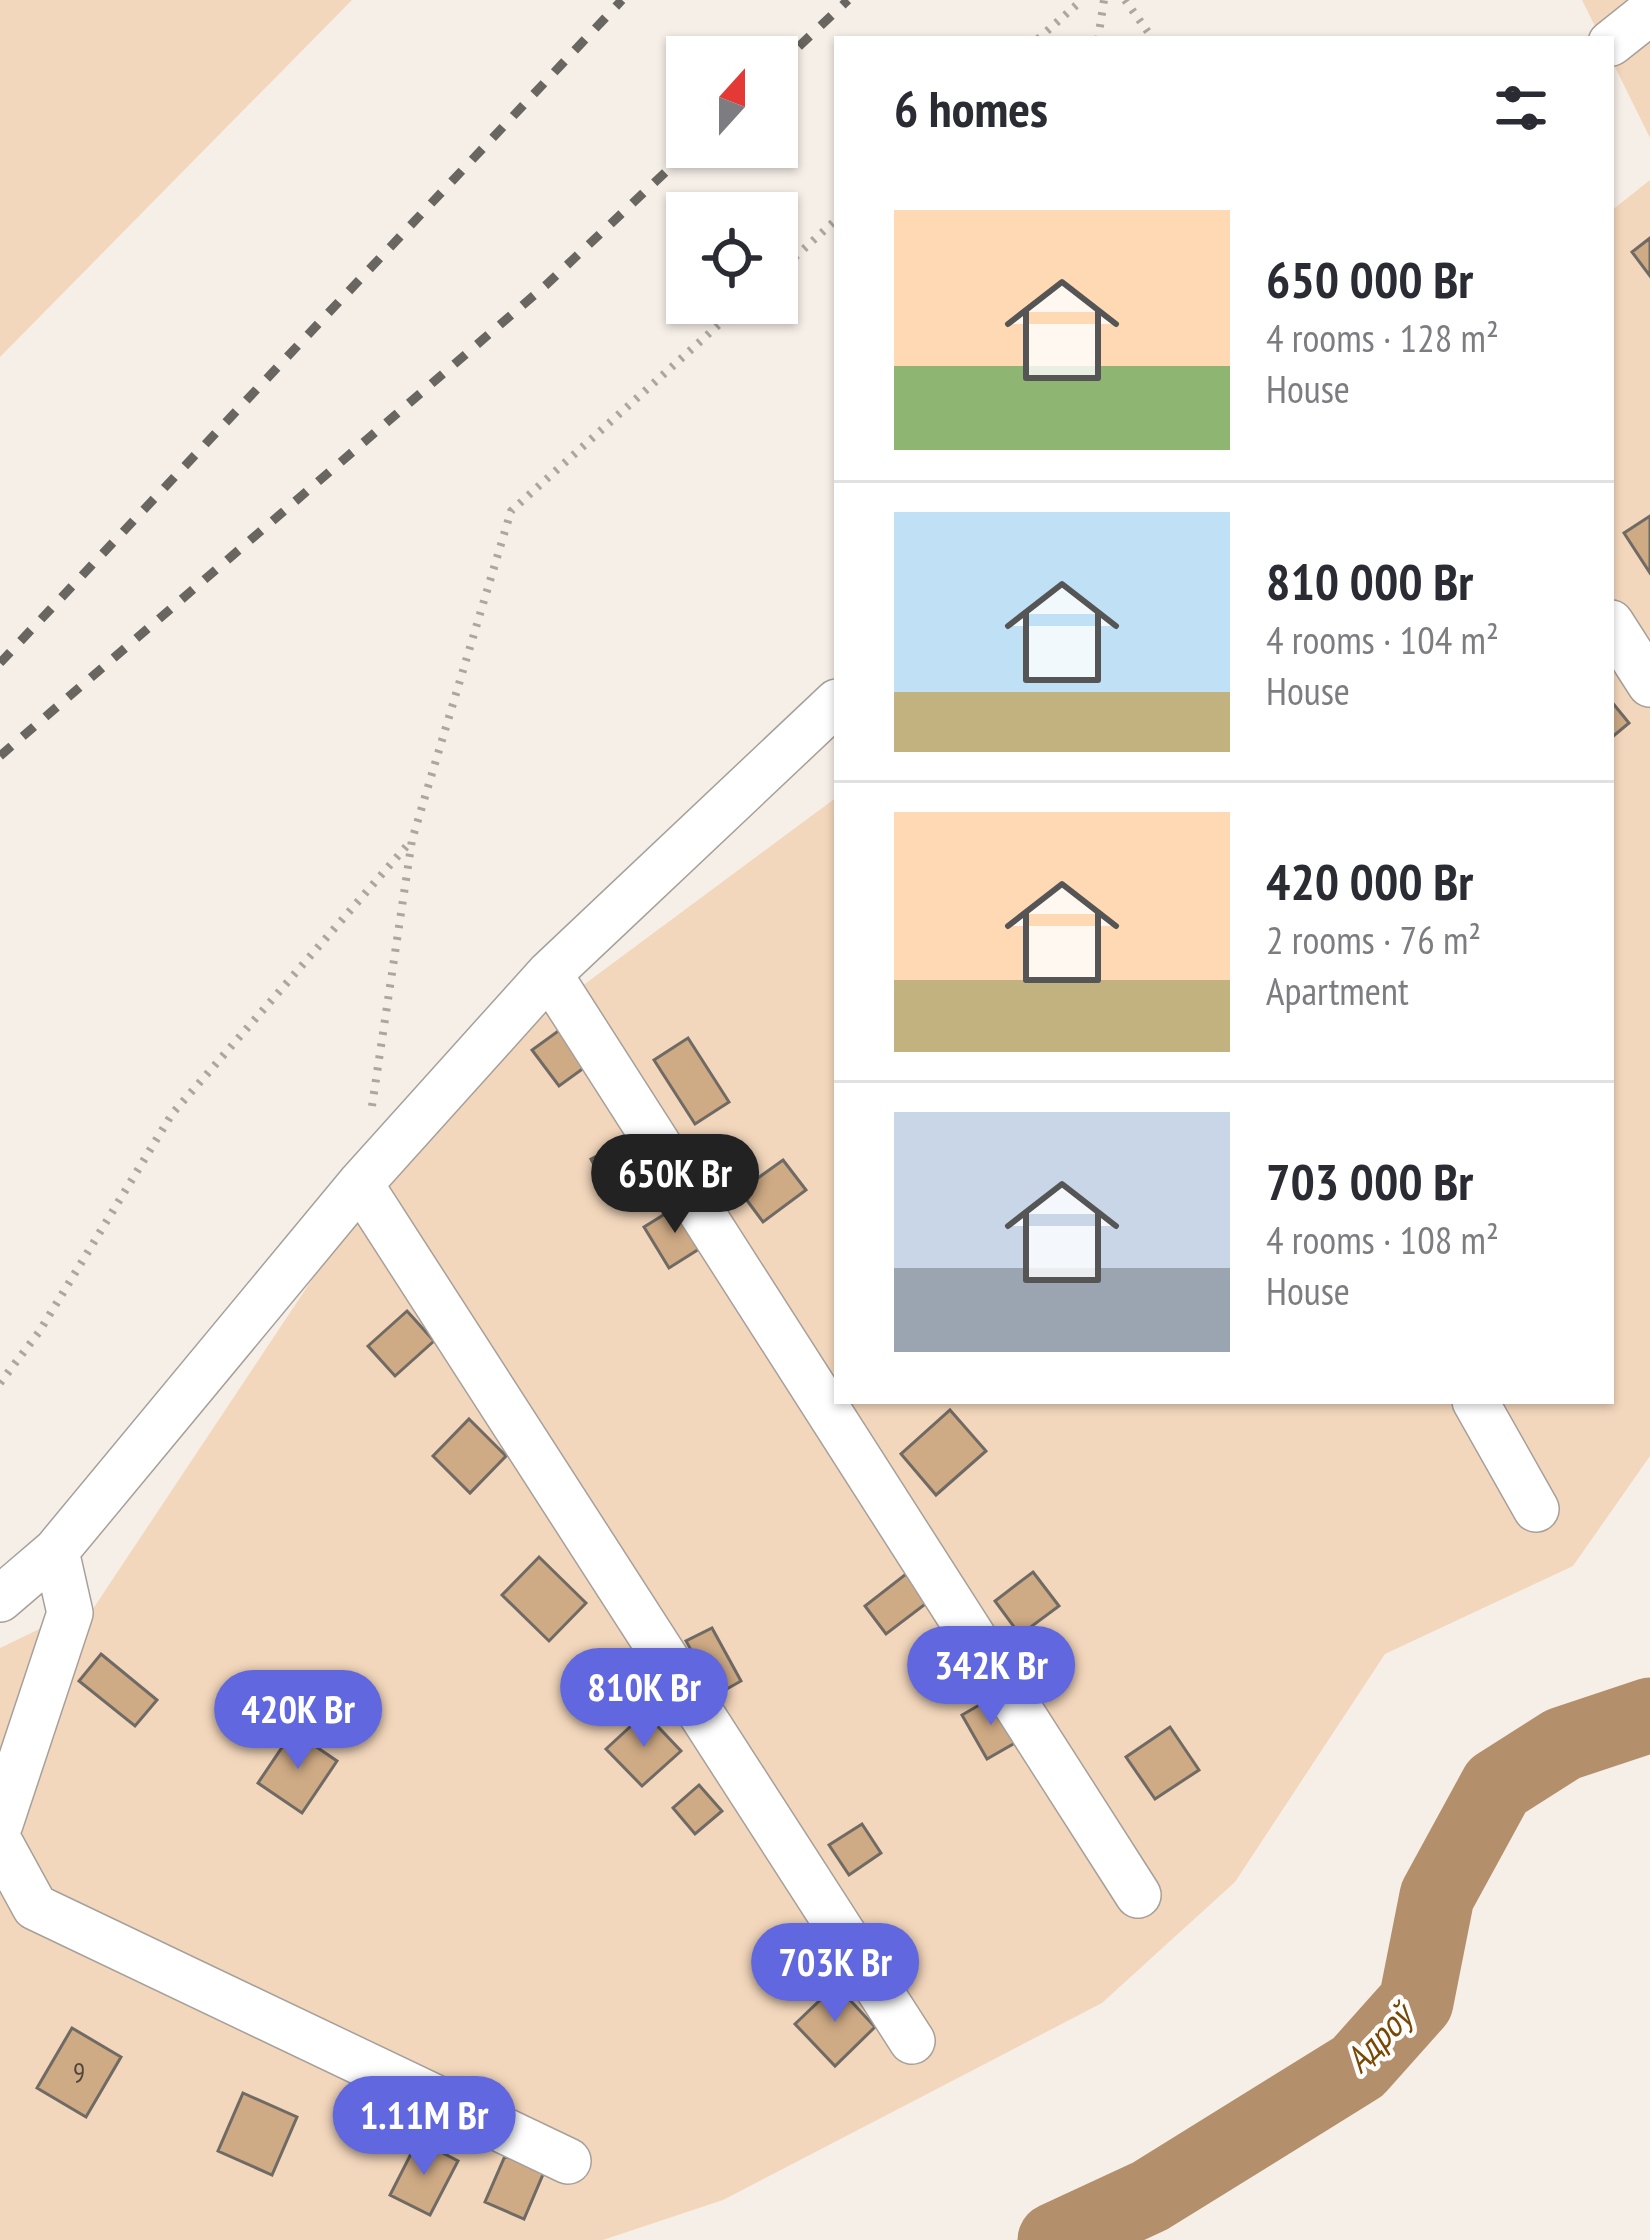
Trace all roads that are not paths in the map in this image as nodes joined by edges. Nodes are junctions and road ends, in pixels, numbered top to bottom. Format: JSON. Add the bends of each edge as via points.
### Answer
{"nodes":[{"id":1,"x":1650,"y":12,"type":"edge"},
{"id":2,"x":1614,"y":42,"type":"edge"},
{"id":3,"x":1614,"y":628,"type":"edge"},
{"id":4,"x":1650,"y":684,"type":"edge"},
{"id":5,"x":834,"y":705,"type":"edge"},
{"id":6,"x":549,"y":974,"type":"junction"},
{"id":7,"x":360,"y":1184,"type":"junction"},
{"id":8,"x":1476,"y":1404,"type":"edge"},
{"id":9,"x":1536,"y":1508,"type":"dead end"},
{"id":10,"x":56,"y":1551,"type":"junction"},
{"id":11,"x":0,"y":1599,"type":"edge"},
{"id":12,"x":0,"y":1824,"type":"edge"},
{"id":13,"x":0,"y":1843,"type":"edge"},
{"id":14,"x":1138,"y":1894,"type":"dead end"},
{"id":15,"x":912,"y":2041,"type":"dead end"},
{"id":16,"x":568,"y":2161,"type":"dead end"}],
"edges":[{"from":1,"to":2,"type":"street"},
{"from":3,"to":4,"type":"street"},
{"from":5,"to":6,"type":"street"},
{"from":6,"to":7,"type":"street"},
{"from":6,"to":14,"type":"street"},
{"from":7,"to":10,"type":"street"},
{"from":7,"to":15,"type":"street"},
{"from":8,"to":9,"type":"street"},
{"from":10,"to":11,"type":"street"},
{"from":10,"to":12,"type":"street","via":[[70,1613]]},
{"from":13,"to":16,"type":"street","via":[[35,1907]]}]}
